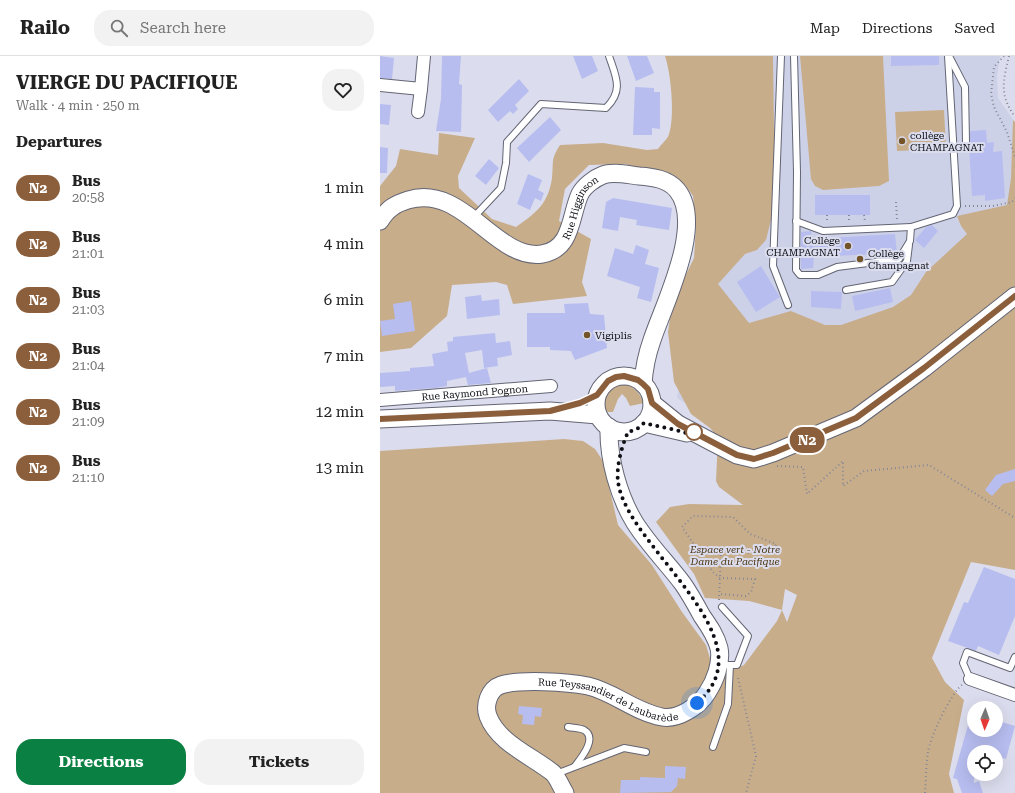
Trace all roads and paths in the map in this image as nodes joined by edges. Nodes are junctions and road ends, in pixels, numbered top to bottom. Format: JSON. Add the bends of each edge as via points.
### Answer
{"nodes":[{"id":1,"x":424,"y":56,"type":"edge"},
{"id":2,"x":609,"y":56,"type":"edge"},
{"id":3,"x":781,"y":56,"type":"edge"},
{"id":4,"x":794,"y":56,"type":"edge"},
{"id":5,"x":948,"y":56,"type":"edge"},
{"id":6,"x":1004,"y":56,"type":"edge"},
{"id":7,"x":1009,"y":56,"type":"edge"},
{"id":8,"x":380,"y":85,"type":"edge"},
{"id":9,"x":421,"y":89,"type":"junction"},
{"id":10,"x":418,"y":112,"type":"dead end"},
{"id":11,"x":1015,"y":117,"type":"edge"},
{"id":12,"x":966,"y":142,"type":"dead end"},
{"id":13,"x":1015,"y":157,"type":"edge"},
{"id":14,"x":1015,"y":198,"type":"edge"},
{"id":15,"x":896,"y":202,"type":"dead end"},
{"id":16,"x":957,"y":206,"type":"junction"},
{"id":17,"x":472,"y":218,"type":"junction"},
{"id":18,"x":380,"y":221,"type":"edge"},
{"id":19,"x":796,"y":221,"type":"junction"},
{"id":20,"x":897,"y":227,"type":"junction"},
{"id":21,"x":911,"y":227,"type":"junction"},
{"id":22,"x":910,"y":241,"type":"junction"},
{"id":23,"x":846,"y":290,"type":"dead end"},
{"id":24,"x":1015,"y":296,"type":"edge"},
{"id":25,"x":788,"y":305,"type":"dead end"},
{"id":26,"x":653,"y":338,"type":"junction"},
{"id":27,"x":624,"y":376,"type":"junction"},
{"id":28,"x":643,"y":384,"type":"junction"},
{"id":29,"x":550,"y":386,"type":"dead end"},
{"id":30,"x":597,"y":395,"type":"junction"},
{"id":31,"x":399,"y":398,"type":"junction"},
{"id":32,"x":380,"y":400,"type":"edge"},
{"id":33,"x":652,"y":403,"type":"junction"},
{"id":34,"x":550,"y":411,"type":"junction"},
{"id":35,"x":401,"y":418,"type":"junction"},
{"id":36,"x":380,"y":419,"type":"edge"},
{"id":37,"x":603,"y":421,"type":"junction"},
{"id":38,"x":644,"y":423,"type":"junction"},
{"id":39,"x":628,"y":432,"type":"junction"},
{"id":40,"x":710,"y":441,"type":"junction"},
{"id":41,"x":754,"y":459,"type":"junction"},
{"id":42,"x":618,"y":481,"type":"junction"},
{"id":43,"x":1015,"y":518,"type":"edge"},
{"id":44,"x":720,"y":578,"type":"junction"},
{"id":45,"x":719,"y":594,"type":"junction"},
{"id":46,"x":722,"y":607,"type":"joint"},
{"id":47,"x":1015,"y":657,"type":"edge"},
{"id":48,"x":724,"y":665,"type":"junction"},
{"id":49,"x":970,"y":678,"type":"junction"},
{"id":50,"x":1015,"y":695,"type":"edge"},
{"id":51,"x":568,"y":727,"type":"dead end"},
{"id":52,"x":713,"y":747,"type":"dead end"},
{"id":53,"x":646,"y":752,"type":"dead end"},
{"id":54,"x":574,"y":767,"type":"junction"},
{"id":55,"x":554,"y":774,"type":"junction"},
{"id":56,"x":565,"y":793,"type":"edge"},
{"id":57,"x":746,"y":793,"type":"edge"},
{"id":58,"x":925,"y":793,"type":"edge"}],
"edges":[{"from":1,"to":9,"type":"street"},
{"from":2,"to":17,"type":"lane","via":[[618,82],[613,101],[606,108],[541,104],[507,142],[501,188]]},
{"from":3,"to":25,"type":"lane","via":[[773,266]]},
{"from":4,"to":19,"type":"lane"},
{"from":5,"to":12,"type":"lane","via":[[965,87]]},
{"from":5,"to":16,"type":"lane"},
{"from":6,"to":13,"type":"path","via":[[994,67],[991,94]]},
{"from":7,"to":11,"type":"path","via":[[1004,77],[1004,97]]},
{"from":8,"to":9,"type":"street"},
{"from":9,"to":10,"type":"street"},
{"from":14,"to":16,"type":"path","via":[[1012,202],[992,206]]},
{"from":15,"to":20,"type":"path"},
{"from":16,"to":21,"type":"lane","via":[[953,214]]},
{"from":17,"to":18,"type":"main road","name":"Rue Higginson","via":[[448,203],[419,196],[398,203],[385,212]]},
{"from":17,"to":26,"type":"main road","name":"Rue Higginson","via":[[510,246],[530,254],[543,254],[563,242],[572,227],[580,194],[590,182],[604,174],[649,176],[664,180],[677,189],[685,202],[687,217],[684,247]]},
{"from":19,"to":20,"type":"lane","via":[[823,231]]},
{"from":19,"to":22,"type":"lane","via":[[796,270],[800,275],[818,275],[837,267],[900,259]]},
{"from":20,"to":21,"type":"lane"},
{"from":21,"to":22,"type":"lane"},
{"from":22,"to":23,"type":"lane","via":[[907,261],[892,282]]},
{"from":24,"to":41,"type":"main road","via":[[856,418]]},
{"from":26,"to":27,"type":"main road","name":"Rue Higginson"},
{"from":26,"to":28,"type":"main road","name":"Rue Higginson","via":[[644,366]]},
{"from":27,"to":28,"type":"main road"},
{"from":27,"to":30,"type":"main road","via":[[608,381]]},
{"from":28,"to":33,"type":"main road","via":[[648,389]]},
{"from":29,"to":31,"type":"street","name":"Rue Raymond Pognon"},
{"from":30,"to":34,"type":"main road","via":[[580,403]]},
{"from":30,"to":37,"type":"main road","via":[[596,402]]},
{"from":31,"to":32,"type":"street","name":"Rue Raymond Pognon"},
{"from":31,"to":35,"type":"street"},
{"from":33,"to":38,"type":"main road"},
{"from":33,"to":40,"type":"main road","via":[[678,424]]},
{"from":34,"to":35,"type":"main road"},
{"from":34,"to":37,"type":"main road"},
{"from":35,"to":36,"type":"main road"},
{"from":37,"to":39,"type":"main road","via":[[615,430]]},
{"from":37,"to":42,"type":"main road","name":"Rue Teyssandier de Laubarède"},
{"from":38,"to":39,"type":"main road"},
{"from":38,"to":40,"type":"main road"},
{"from":39,"to":42,"type":"main road","name":"Rue Teyssandier de Laubarède","via":[[622,445]]},
{"from":40,"to":41,"type":"main road","via":[[737,455]]},
{"from":41,"to":43,"type":"path","via":[[770,466],[803,467],[807,494],[843,461],[843,486],[864,471],[929,465]]},
{"from":42,"to":48,"type":"main road","name":"Rue Teyssandier de Laubarède","via":[[624,502],[636,524],[684,586],[714,635]]},
{"from":44,"to":44,"type":"path","via":[[713,572],[682,527],[693,516],[732,517],[750,534],[776,544],[773,552],[721,551]]},
{"from":44,"to":45,"type":"path"},
{"from":44,"to":45,"type":"path","via":[[755,579],[751,592],[746,596]]},
{"from":45,"to":46,"type":"path"},
{"from":46,"to":48,"type":"lane","via":[[748,636],[737,665]]},
{"from":47,"to":49,"type":"lane","via":[[1010,668],[967,652],[963,663]]},
{"from":48,"to":52,"type":"lane","via":[[728,704]]},
{"from":48,"to":55,"type":"main road","name":"Rue Teyssandier de Laubarède","via":[[707,695],[688,711],[675,716],[663,717],[640,710],[589,686],[567,683],[517,683],[500,686],[491,691],[487,701],[488,715],[494,728]]},
{"from":48,"to":57,"type":"path","via":[[738,679],[756,756]]},
{"from":49,"to":50,"type":"street"},
{"from":49,"to":58,"type":"path","via":[[958,688],[944,711],[928,751]]},
{"from":51,"to":54,"type":"lane","via":[[584,730],[589,735],[583,756]]},
{"from":53,"to":54,"type":"lane","via":[[624,748]]},
{"from":54,"to":55,"type":"lane"},
{"from":55,"to":56,"type":"main road","name":"Rue Teyssandier de Laubarède"}]}
